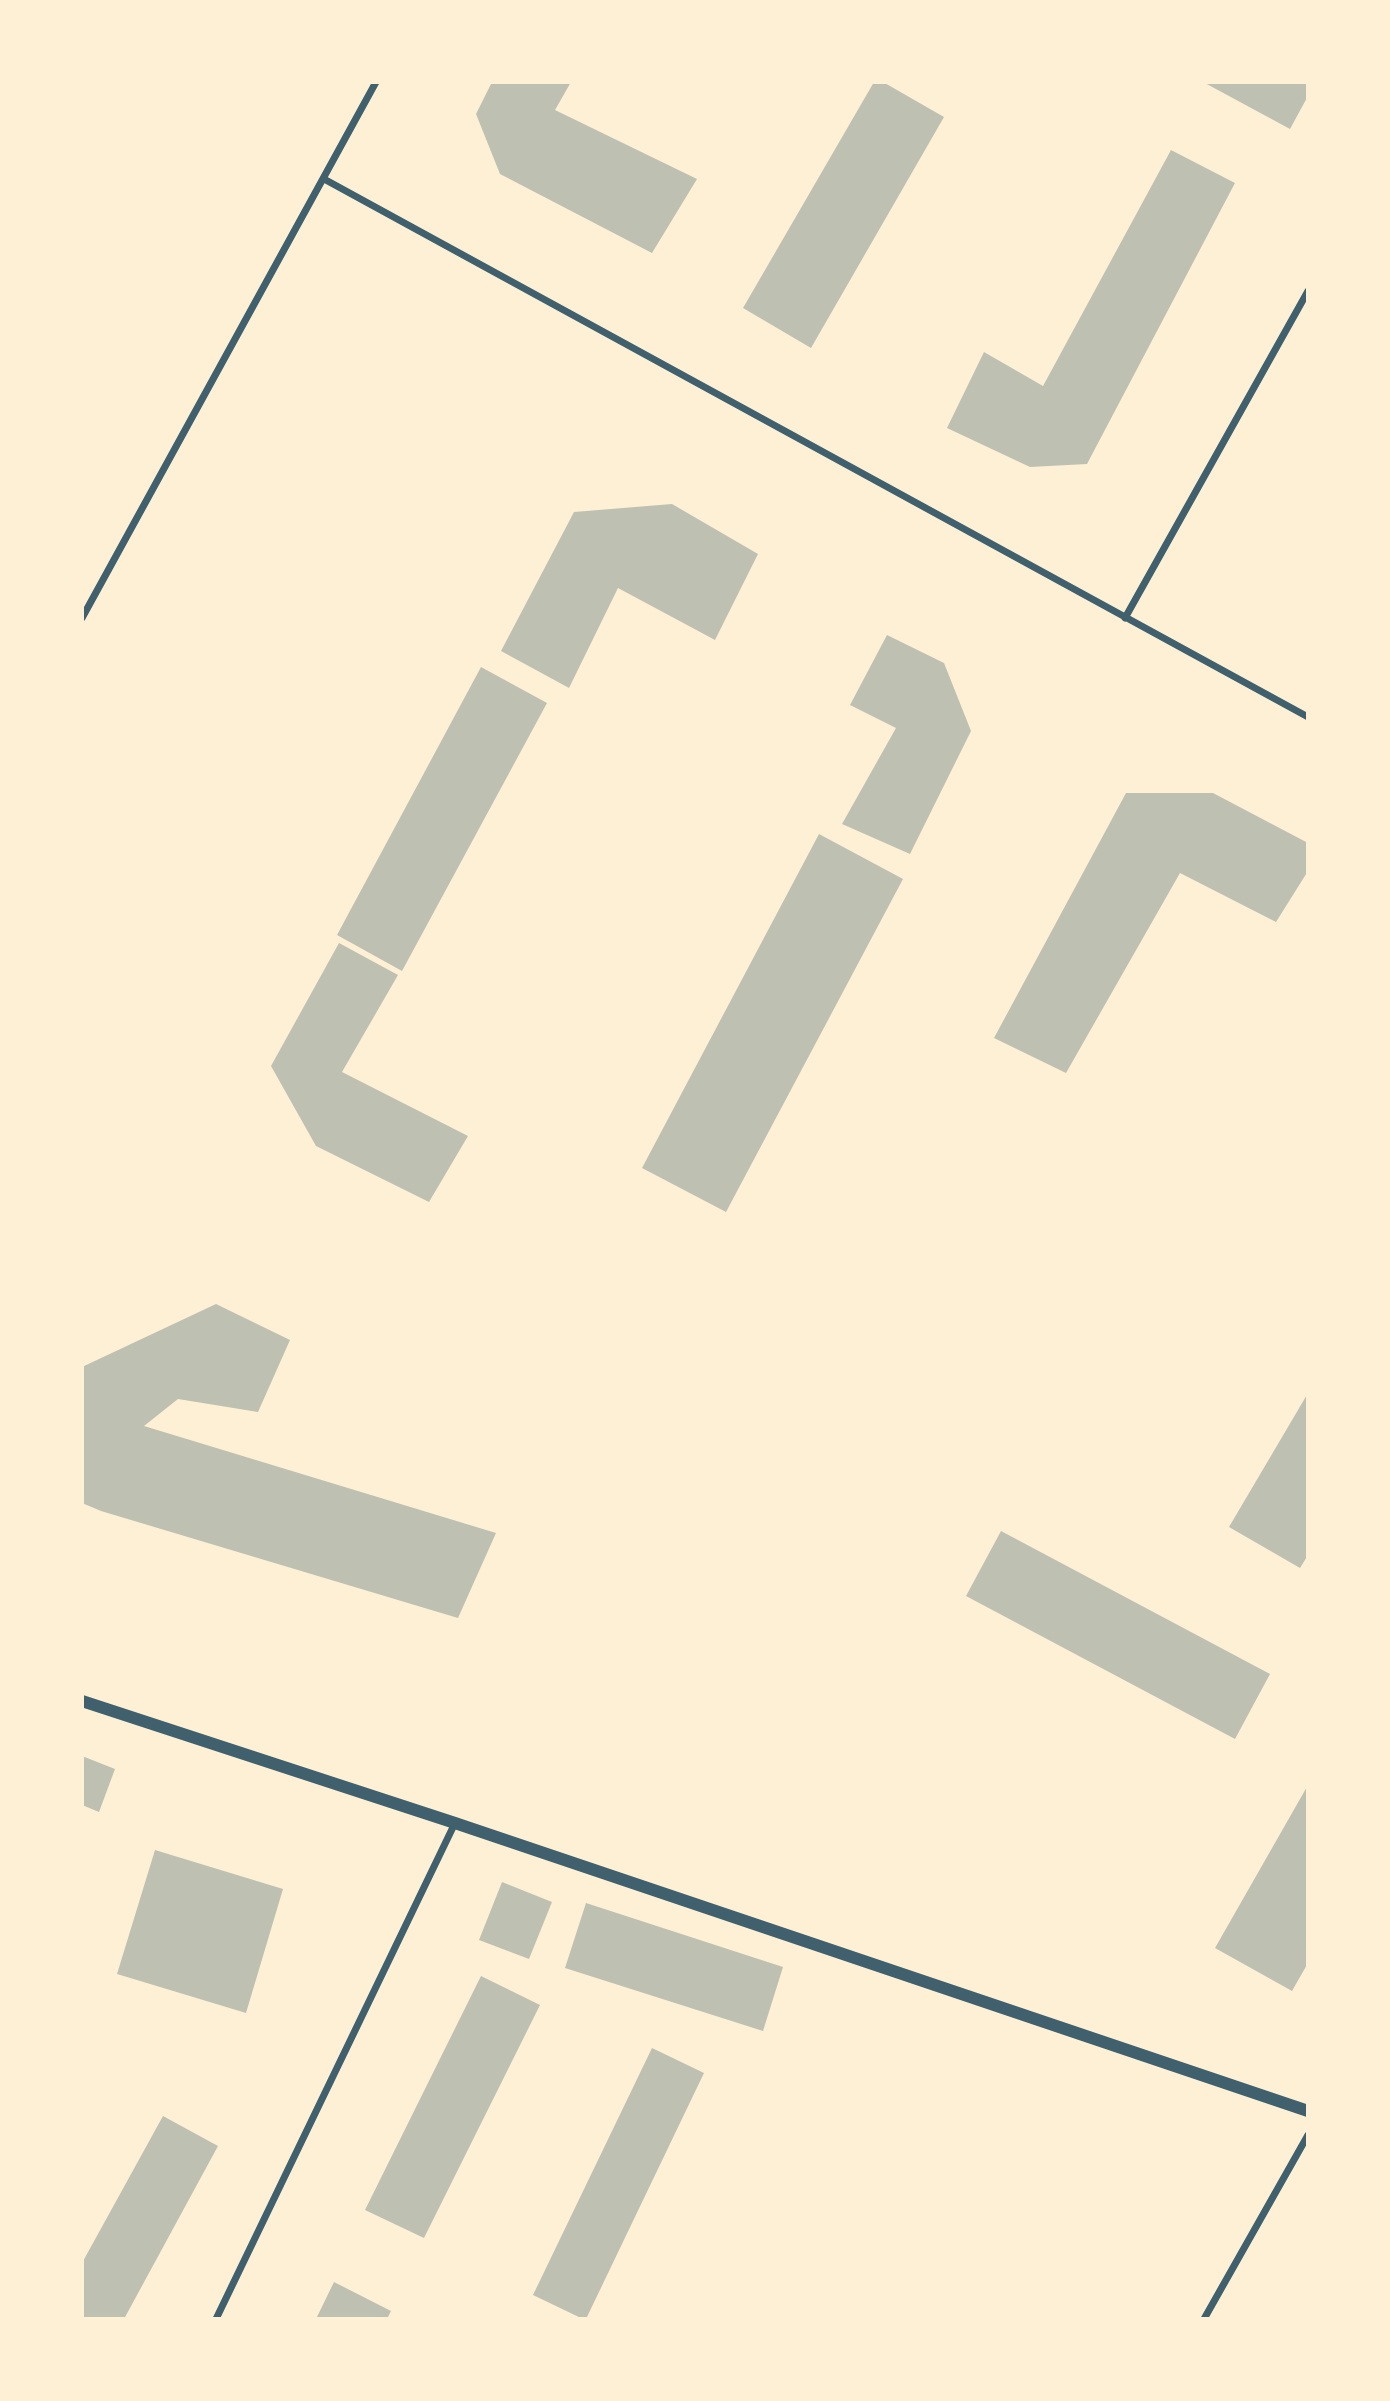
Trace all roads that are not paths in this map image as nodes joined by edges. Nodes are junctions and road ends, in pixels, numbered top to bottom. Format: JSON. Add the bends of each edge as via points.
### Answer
{"nodes":[{"id":1,"x":376,"y":82,"type":"edge"},
{"id":2,"x":324,"y":179,"type":"junction"},
{"id":3,"x":1308,"y":291,"type":"edge"},
{"id":4,"x":82,"y":618,"type":"edge"},
{"id":5,"x":1125,"y":618,"type":"junction"},
{"id":6,"x":1308,"y":717,"type":"edge"},
{"id":7,"x":82,"y":1701,"type":"edge"},
{"id":8,"x":455,"y":1823,"type":"junction"},
{"id":9,"x":1308,"y":2111,"type":"edge"},
{"id":10,"x":1308,"y":2135,"type":"edge"},
{"id":11,"x":216,"y":2319,"type":"edge"},
{"id":12,"x":1204,"y":2319,"type":"edge"}],
"edges":[{"from":1,"to":2,"type":"street"},
{"from":2,"to":4,"type":"street"},
{"from":2,"to":5,"type":"street"},
{"from":3,"to":5,"type":"street"},
{"from":5,"to":6,"type":"street"},
{"from":7,"to":8,"type":"street"},
{"from":8,"to":9,"type":"street"},
{"from":8,"to":11,"type":"street"},
{"from":10,"to":12,"type":"street"}]}
